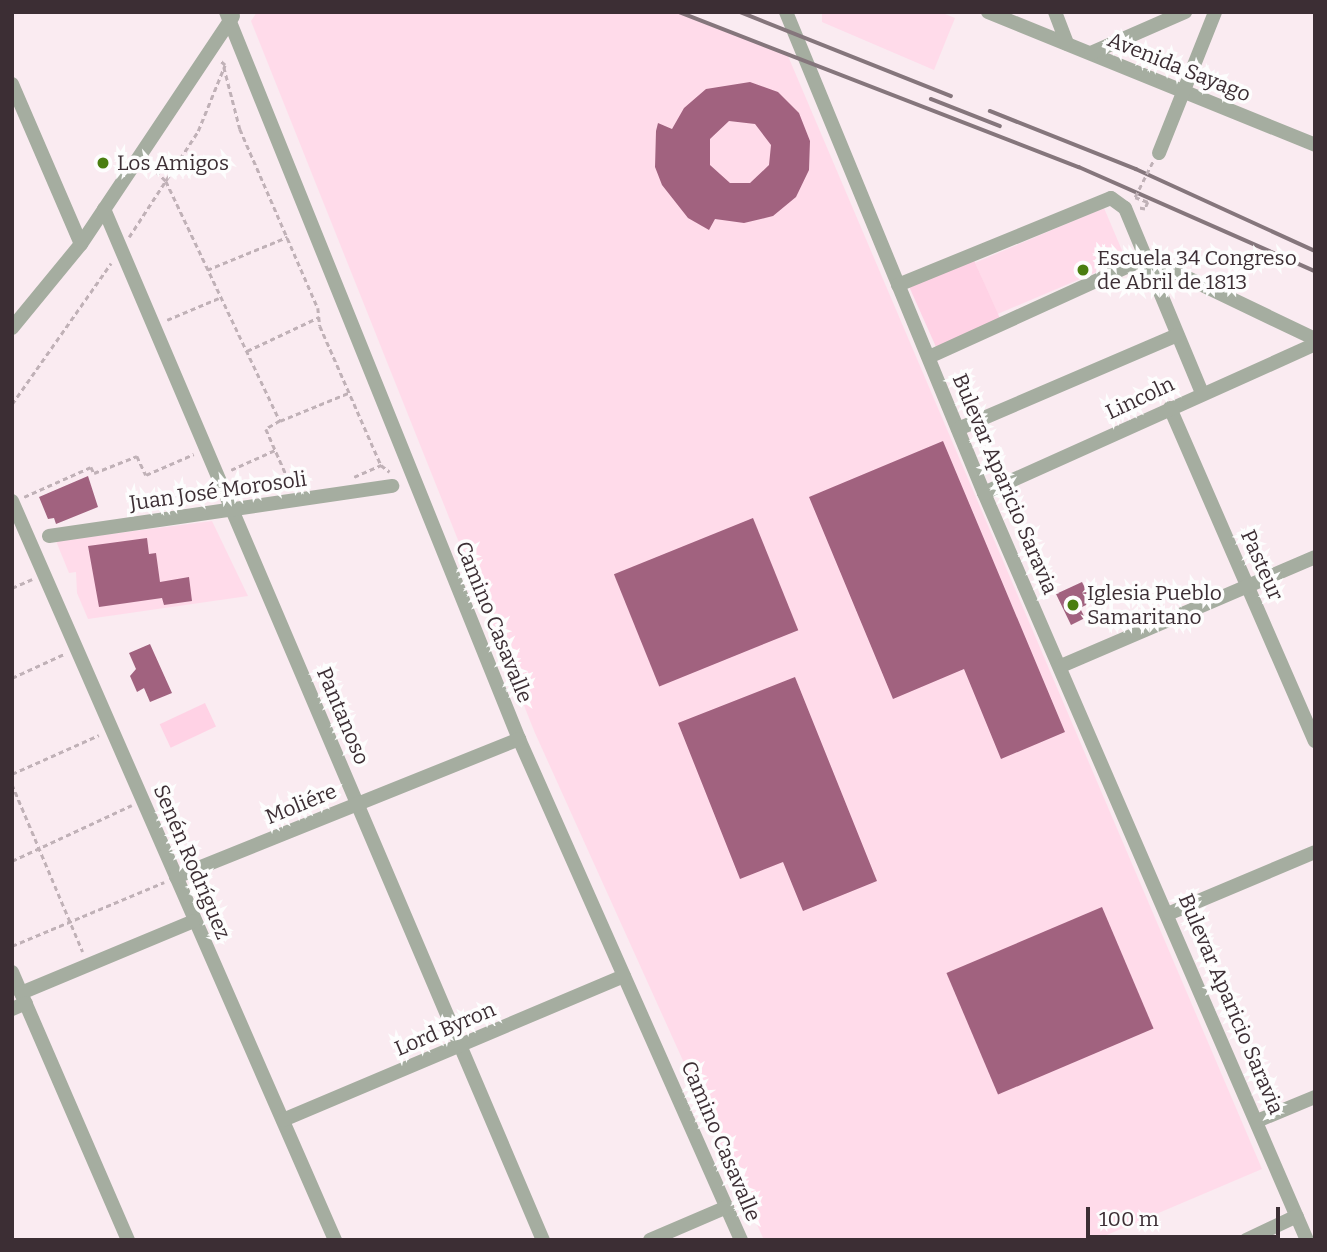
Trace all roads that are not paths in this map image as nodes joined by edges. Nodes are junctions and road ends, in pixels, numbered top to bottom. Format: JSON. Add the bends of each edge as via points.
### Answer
{"nodes":[{"id":1,"x":786,"y":12,"type":"edge"},
{"id":2,"x":988,"y":12,"type":"edge"},
{"id":3,"x":1055,"y":12,"type":"edge"},
{"id":4,"x":1185,"y":12,"type":"edge"},
{"id":5,"x":1215,"y":12,"type":"edge"},
{"id":6,"x":230,"y":15,"type":"edge"},
{"id":7,"x":1067,"y":44,"type":"junction"},
{"id":8,"x":1091,"y":53,"type":"junction"},
{"id":9,"x":12,"y":84,"type":"edge"},
{"id":10,"x":1184,"y":91,"type":"junction"},
{"id":11,"x":1315,"y":145,"type":"edge"},
{"id":12,"x":1156,"y":157,"type":"road end"},
{"id":13,"x":104,"y":209,"type":"junction"},
{"id":14,"x":81,"y":244,"type":"junction"},
{"id":15,"x":1146,"y":258,"type":"junction"},
{"id":16,"x":898,"y":285,"type":"junction"},
{"id":17,"x":12,"y":328,"type":"edge"},
{"id":18,"x":1177,"y":335,"type":"junction"},
{"id":19,"x":1315,"y":341,"type":"edge"},
{"id":20,"x":929,"y":357,"type":"junction"},
{"id":21,"x":1202,"y":393,"type":"junction"},
{"id":22,"x":1170,"y":408,"type":"junction"},
{"id":23,"x":958,"y":429,"type":"junction"},
{"id":24,"x":392,"y":480,"type":"road end"},
{"id":25,"x":984,"y":493,"type":"junction"},
{"id":26,"x":12,"y":502,"type":"edge"},
{"id":27,"x":233,"y":511,"type":"junction"},
{"id":28,"x":49,"y":536,"type":"dead end"},
{"id":29,"x":1315,"y":557,"type":"edge"},
{"id":30,"x":1248,"y":586,"type":"junction"},
{"id":31,"x":1061,"y":666,"type":"junction"},
{"id":32,"x":519,"y":739,"type":"junction"},
{"id":33,"x":1315,"y":741,"type":"edge"},
{"id":34,"x":358,"y":804,"type":"junction"},
{"id":35,"x":1315,"y":852,"type":"edge"},
{"id":36,"x":176,"y":877,"type":"junction"},
{"id":37,"x":1170,"y":913,"type":"junction"},
{"id":38,"x":194,"y":920,"type":"junction"},
{"id":39,"x":12,"y":972,"type":"edge"},
{"id":40,"x":624,"y":976,"type":"junction"},
{"id":41,"x":20,"y":1002,"type":"edge"},
{"id":42,"x":463,"y":1044,"type":"junction"},
{"id":43,"x":1315,"y":1097,"type":"edge"},
{"id":44,"x":283,"y":1120,"type":"junction"},
{"id":45,"x":1257,"y":1121,"type":"junction"},
{"id":46,"x":727,"y":1207,"type":"junction"},
{"id":47,"x":1297,"y":1216,"type":"junction"},
{"id":48,"x":128,"y":1240,"type":"edge"},
{"id":49,"x":335,"y":1240,"type":"edge"},
{"id":50,"x":543,"y":1240,"type":"edge"},
{"id":51,"x":650,"y":1240,"type":"edge"},
{"id":52,"x":741,"y":1240,"type":"edge"},
{"id":53,"x":1246,"y":1240,"type":"edge"},
{"id":54,"x":1307,"y":1240,"type":"edge"}],
"edges":[{"from":1,"to":16,"type":"street","name":"Bulevar Aparicio Saravia"},
{"from":2,"to":7,"type":"street","name":"Avenida Sayago"},
{"from":3,"to":7,"type":"street"},
{"from":4,"to":8,"type":"street"},
{"from":5,"to":10,"type":"street"},
{"from":6,"to":13,"type":"street","via":[[211,51]]},
{"from":6,"to":32,"type":"street","name":"Camino Casavalle"},
{"from":7,"to":8,"type":"street","name":"Avenida Sayago"},
{"from":8,"to":10,"type":"street","name":"Avenida Sayago"},
{"from":9,"to":14,"type":"street"},
{"from":10,"to":11,"type":"street","name":"Avenida Sayago"},
{"from":10,"to":12,"type":"street"},
{"from":13,"to":14,"type":"street"},
{"from":13,"to":27,"type":"street","name":"Pantanoso"},
{"from":14,"to":17,"type":"street"},
{"from":15,"to":16,"type":"street","via":[[1125,208],[1104,198]]},
{"from":15,"to":18,"type":"street"},
{"from":15,"to":19,"type":"street"},
{"from":15,"to":20,"type":"street"},
{"from":16,"to":20,"type":"street","name":"Bulevar Aparicio Saravia"},
{"from":18,"to":21,"type":"street"},
{"from":18,"to":23,"type":"street"},
{"from":19,"to":21,"type":"street","name":"Lincoln"},
{"from":20,"to":23,"type":"street","name":"Bulevar Aparicio Saravia"},
{"from":21,"to":22,"type":"street","name":"Lincoln"},
{"from":22,"to":25,"type":"street","name":"Lincoln"},
{"from":22,"to":30,"type":"street","name":"Pasteur"},
{"from":23,"to":25,"type":"street","name":"Bulevar Aparicio Saravia"},
{"from":24,"to":27,"type":"street","name":"Juan José Morosoli","via":[[295,503]]},
{"from":25,"to":31,"type":"street","name":"Bulevar Aparicio Saravia"},
{"from":26,"to":36,"type":"street","name":"Senén Rodríguez"},
{"from":27,"to":28,"type":"street","name":"Juan José Morosoli"},
{"from":27,"to":34,"type":"street","name":"Pantanoso"},
{"from":29,"to":30,"type":"street"},
{"from":30,"to":31,"type":"street"},
{"from":30,"to":33,"type":"street","name":"Pasteur"},
{"from":31,"to":37,"type":"street","name":"Bulevar Aparicio Saravia"},
{"from":32,"to":34,"type":"street","name":"Moliére"},
{"from":32,"to":40,"type":"street","name":"Camino Casavalle"},
{"from":34,"to":36,"type":"street","name":"Moliére"},
{"from":34,"to":42,"type":"street","name":"Pantanoso"},
{"from":35,"to":37,"type":"street"},
{"from":36,"to":38,"type":"street","name":"Senén Rodríguez"},
{"from":37,"to":45,"type":"street","name":"Bulevar Aparicio Saravia"},
{"from":38,"to":41,"type":"street","via":[[88,965]]},
{"from":38,"to":44,"type":"street","name":"Senén Rodríguez"},
{"from":39,"to":41,"type":"street"},
{"from":40,"to":42,"type":"street","name":"Lord Byron"},
{"from":40,"to":46,"type":"street","name":"Camino Casavalle"},
{"from":41,"to":48,"type":"street"},
{"from":42,"to":44,"type":"street","name":"Lord Byron"},
{"from":42,"to":50,"type":"street","name":"Pantanoso"},
{"from":43,"to":45,"type":"street"},
{"from":44,"to":49,"type":"street","name":"Senén Rodríguez"},
{"from":45,"to":47,"type":"street","name":"Bulevar Aparicio Saravia"},
{"from":46,"to":51,"type":"street"},
{"from":46,"to":52,"type":"street","name":"Camino Casavalle"},
{"from":47,"to":53,"type":"street"},
{"from":47,"to":54,"type":"street","name":"Bulevar Aparicio Saravia"}]}
